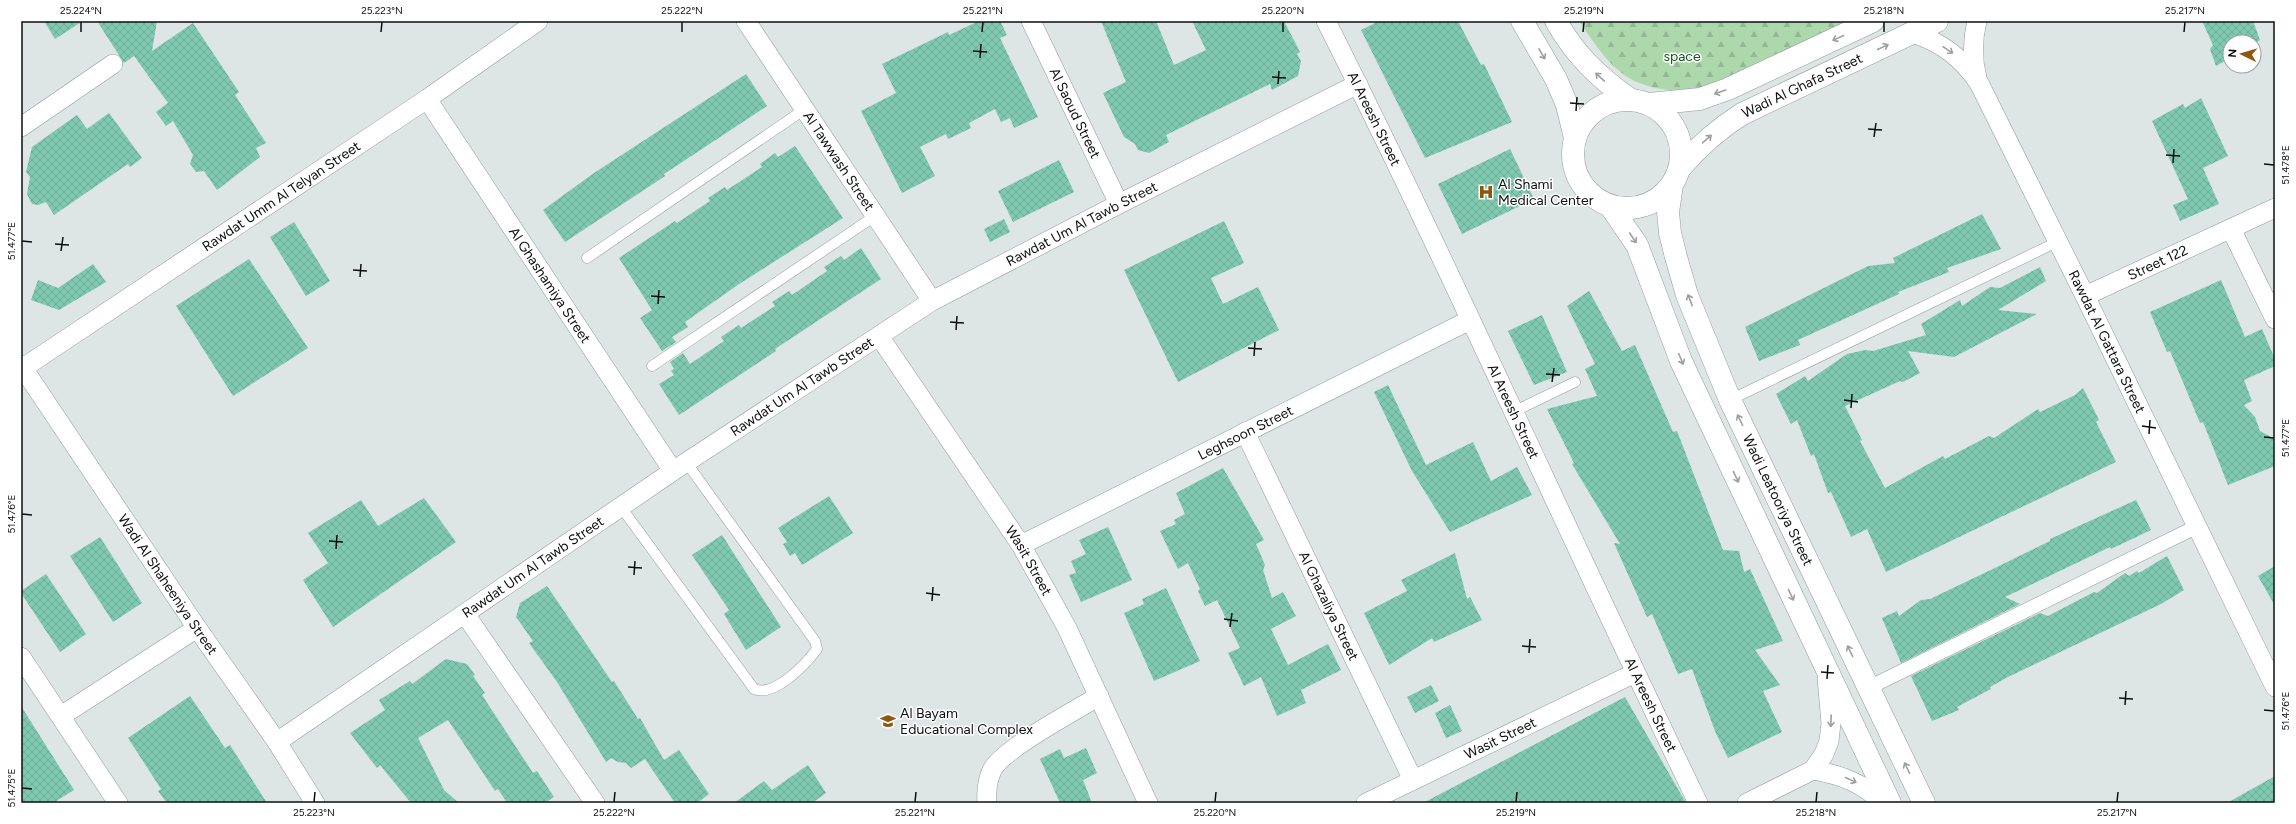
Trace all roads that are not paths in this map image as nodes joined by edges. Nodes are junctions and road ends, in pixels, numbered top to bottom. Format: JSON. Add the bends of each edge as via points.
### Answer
{"nodes":[{"id":1,"x":537,"y":21,"type":"edge"},
{"id":2,"x":746,"y":21,"type":"edge"},
{"id":3,"x":1031,"y":21,"type":"edge"},
{"id":4,"x":1326,"y":21,"type":"edge"},
{"id":5,"x":1522,"y":21,"type":"edge"},
{"id":6,"x":1556,"y":21,"type":"edge"},
{"id":7,"x":1873,"y":21,"type":"edge"},
{"id":8,"x":1937,"y":21,"type":"edge"},
{"id":9,"x":1977,"y":21,"type":"edge"},
{"id":10,"x":1912,"y":34,"type":"junction"},
{"id":11,"x":113,"y":64,"type":"dead end"},
{"id":12,"x":1978,"y":83,"type":"junction"},
{"id":13,"x":1358,"y":84,"type":"junction"},
{"id":14,"x":428,"y":99,"type":"junction"},
{"id":15,"x":1640,"y":102,"type":"junction"},
{"id":16,"x":805,"y":109,"type":"junction"},
{"id":17,"x":21,"y":127,"type":"edge"},
{"id":18,"x":1575,"y":138,"type":"junction"},
{"id":19,"x":1676,"y":176,"type":"junction"},
{"id":20,"x":1119,"y":204,"type":"junction"},
{"id":21,"x":1611,"y":207,"type":"junction"},
{"id":22,"x":2275,"y":208,"type":"edge"},
{"id":23,"x":876,"y":216,"type":"junction"},
{"id":24,"x":2231,"y":229,"type":"junction"},
{"id":25,"x":2057,"y":242,"type":"junction"},
{"id":26,"x":587,"y":258,"type":"dead end"},
{"id":27,"x":2085,"y":296,"type":"junction"},
{"id":28,"x":932,"y":301,"type":"junction"},
{"id":29,"x":2275,"y":319,"type":"edge"},
{"id":30,"x":1470,"y":320,"type":"junction"},
{"id":31,"x":879,"y":336,"type":"junction"},
{"id":32,"x":22,"y":366,"type":"edge"},
{"id":33,"x":652,"y":366,"type":"dead end"},
{"id":34,"x":1575,"y":382,"type":"dead end"},
{"id":35,"x":1730,"y":400,"type":"junction"},
{"id":36,"x":1513,"y":412,"type":"junction"},
{"id":37,"x":1245,"y":432,"type":"junction"},
{"id":38,"x":679,"y":466,"type":"junction"},
{"id":39,"x":621,"y":507,"type":"junction"},
{"id":40,"x":2196,"y":527,"type":"junction"},
{"id":41,"x":1021,"y":545,"type":"junction"},
{"id":42,"x":465,"y":614,"type":"junction"},
{"id":43,"x":197,"y":628,"type":"junction"},
{"id":44,"x":21,"y":657,"type":"edge"},
{"id":45,"x":1826,"y":669,"type":"junction"},
{"id":46,"x":1635,"y":674,"type":"junction"},
{"id":47,"x":2275,"y":687,"type":"edge"},
{"id":48,"x":1868,"y":688,"type":"junction"},
{"id":49,"x":1099,"y":696,"type":"junction"},
{"id":50,"x":61,"y":716,"type":"junction"},
{"id":51,"x":277,"y":742,"type":"junction"},
{"id":52,"x":1813,"y":770,"type":"junction"},
{"id":53,"x":1413,"y":780,"type":"junction"},
{"id":54,"x":118,"y":803,"type":"edge"},
{"id":55,"x":315,"y":803,"type":"edge"},
{"id":56,"x":594,"y":803,"type":"edge"},
{"id":57,"x":987,"y":803,"type":"edge"},
{"id":58,"x":1148,"y":803,"type":"edge"},
{"id":59,"x":1366,"y":803,"type":"edge"},
{"id":60,"x":1698,"y":803,"type":"edge"},
{"id":61,"x":1747,"y":803,"type":"edge"},
{"id":62,"x":1883,"y":803,"type":"edge"},
{"id":63,"x":1890,"y":803,"type":"edge"},
{"id":64,"x":1924,"y":803,"type":"edge"}],
"edges":[{"from":1,"to":14,"type":"street","name":"Rawdat Umm Al Telyan Street"},
{"from":2,"to":16,"type":"street","name":"Al Tawwash Street"},
{"from":3,"to":20,"type":"street","name":"Al Saoud Street"},
{"from":4,"to":13,"type":"street","name":"Al Areesh Street"},
{"from":5,"to":18,"type":"street","one_way":true,"via":[[1556,79],[1567,106]]},
{"from":15,"to":6,"type":"street","one_way":true,"via":[[1606,83],[1584,62]]},
{"from":7,"to":15,"type":"street","name":"Wadi Al Ghafa Street","one_way":true,"via":[[1728,89],[1700,99]]},
{"from":8,"to":10,"type":"street","name":"Wadi Al Ghafa Street"},
{"from":9,"to":12,"type":"street","name":"Rawdat Al Gattara Street","via":[[1973,36],[1973,60]]},
{"from":10,"to":12,"type":"street","name":"Rawdat Al Gattara Street","one_way":true,"via":[[1933,40],[1951,51]]},
{"from":19,"to":10,"type":"street","name":"Wadi Al Ghafa Street","one_way":true,"via":[[1702,143],[1742,114]]},
{"from":11,"to":17,"type":"street"},
{"from":12,"to":25,"type":"street","name":"Rawdat Al Gattara Street"},
{"from":13,"to":20,"type":"street","name":"Rawdat Um Al Tawb Street"},
{"from":13,"to":30,"type":"street","name":"Al Areesh Street"},
{"from":14,"to":32,"type":"street","name":"Rawdat Umm Al Telyan Street"},
{"from":14,"to":38,"type":"street","name":"Al Ghashamiya Street"},
{"from":15,"to":18,"type":"street","via":[[1613,101],[1596,109],[1583,122]]},
{"from":15,"to":19,"type":"street","via":[[1665,115],[1676,131],[1681,148]]},
{"from":16,"to":23,"type":"street","name":"Al Tawwash Street"},
{"from":16,"to":26,"type":"lane"},
{"from":18,"to":21,"type":"street","via":[[1572,155],[1583,187],[1595,199]]},
{"from":19,"to":21,"type":"street","via":[[1660,198],[1645,206],[1628,209]]},
{"from":35,"to":19,"type":"street","name":"Wadi Leatooriya Street","one_way":true,"via":[[1688,294],[1674,251],[1668,212]]},
{"from":20,"to":28,"type":"street","name":"Rawdat Um Al Tawb Street"},
{"from":21,"to":45,"type":"street","name":"Wadi Leatooriya Street","one_way":true,"via":[[1637,245],[1681,361]]},
{"from":22,"to":24,"type":"street","name":"Street 122"},
{"from":23,"to":28,"type":"street","name":"Al Tawwash Street"},
{"from":23,"to":33,"type":"lane"},
{"from":24,"to":27,"type":"street","name":"Street 122"},
{"from":24,"to":29,"type":"street"},
{"from":25,"to":27,"type":"street","name":"Rawdat Al Gattara Street"},
{"from":25,"to":35,"type":"lane"},
{"from":27,"to":40,"type":"street","name":"Rawdat Al Gattara Street"},
{"from":28,"to":31,"type":"street","name":"Rawdat Um Al Tawb Street"},
{"from":30,"to":36,"type":"street","name":"Al Areesh Street"},
{"from":30,"to":37,"type":"street","name":"Leghsoon Street"},
{"from":31,"to":38,"type":"street","name":"Rawdat Um Al Tawb Street"},
{"from":31,"to":41,"type":"street","name":"Wasit Street"},
{"from":32,"to":43,"type":"street","name":"Wadi Al Shaheeniya Street"},
{"from":34,"to":36,"type":"lane"},
{"from":48,"to":35,"type":"street","name":"Wadi Leatooriya Street","one_way":true},
{"from":36,"to":46,"type":"street","name":"Al Areesh Street"},
{"from":37,"to":41,"type":"street","name":"Leghsoon Street"},
{"from":37,"to":53,"type":"street","name":"Al Ghazaliya Street"},
{"from":38,"to":39,"type":"street","name":"Rawdat Um Al Tawb Street"},
{"from":38,"to":39,"type":"lane","via":[[816,641],[817,649],[806,664],[771,689],[763,692],[754,689]]},
{"from":39,"to":42,"type":"street","name":"Rawdat Um Al Tawb Street"},
{"from":40,"to":47,"type":"street","name":"Rawdat Al Gattara Street"},
{"from":40,"to":48,"type":"street"},
{"from":41,"to":49,"type":"street","name":"Wasit Street","via":[[1067,628]]},
{"from":42,"to":51,"type":"street","name":"Rawdat Um Al Tawb Street"},
{"from":42,"to":56,"type":"street"},
{"from":43,"to":50,"type":"street"},
{"from":43,"to":51,"type":"street","name":"Wadi Al Shaheeniya Street"},
{"from":44,"to":50,"type":"street"},
{"from":45,"to":52,"type":"street","one_way":true,"via":[[1832,723],[1824,754]]},
{"from":45,"to":63,"type":"street","name":"Wadi Leatooriya Street"},
{"from":46,"to":53,"type":"street","name":"Wasit Street"},
{"from":46,"to":60,"type":"street","name":"Al Areesh Street"},
{"from":64,"to":48,"type":"street","name":"Wadi Leatooriya Street","one_way":true},
{"from":49,"to":57,"type":"street","via":[[1006,753],[993,769],[986,789]]},
{"from":49,"to":58,"type":"street","name":"Wasit Street"},
{"from":50,"to":54,"type":"street"},
{"from":51,"to":55,"type":"street","name":"Wadi Al Shaheeniya Street"},
{"from":52,"to":61,"type":"street"},
{"from":52,"to":62,"type":"street","one_way":true,"via":[[1848,778],[1863,786]]},
{"from":53,"to":59,"type":"street","name":"Wasit Street"}]}
